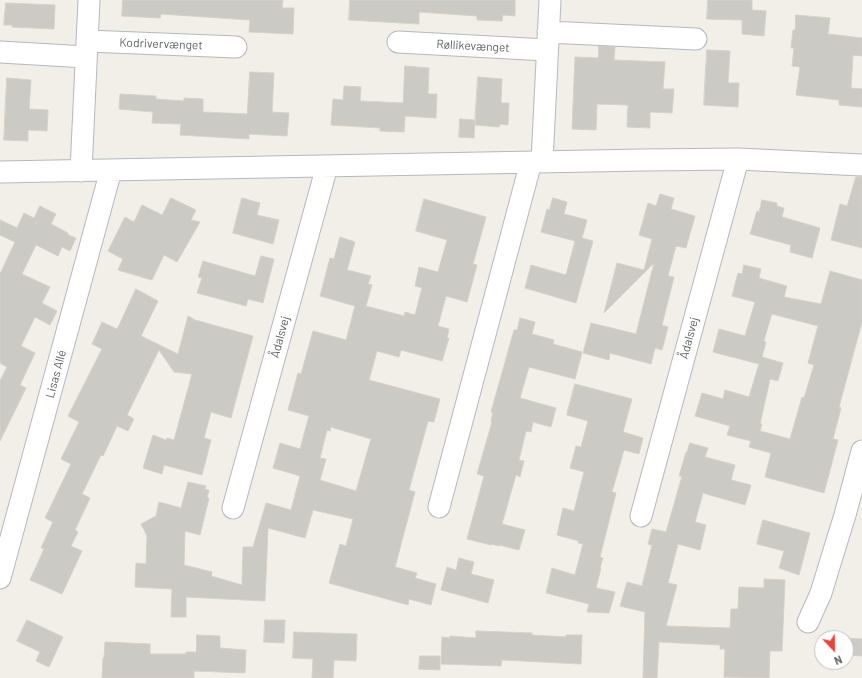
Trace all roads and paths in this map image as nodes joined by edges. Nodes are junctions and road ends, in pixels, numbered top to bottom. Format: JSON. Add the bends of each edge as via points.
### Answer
{"nodes":[{"id":1,"x":89,"y":0,"type":"edge"},
{"id":2,"x":550,"y":0,"type":"edge"},
{"id":3,"x":696,"y":39,"type":"dead end"},
{"id":4,"x":547,"y":41,"type":"junction"},
{"id":5,"x":398,"y":42,"type":"dead end"},
{"id":6,"x":236,"y":47,"type":"dead end"},
{"id":7,"x":86,"y":49,"type":"junction"},
{"id":8,"x":0,"y":52,"type":"edge"},
{"id":9,"x":738,"y":159,"type":"junction"},
{"id":10,"x":536,"y":162,"type":"junction"},
{"id":11,"x":862,"y":165,"type":"edge"},
{"id":12,"x":327,"y":166,"type":"junction"},
{"id":13,"x":111,"y":170,"type":"junction"},
{"id":14,"x":81,"y":171,"type":"junction"},
{"id":15,"x":0,"y":172,"type":"edge"},
{"id":16,"x":862,"y":451,"type":"edge"},
{"id":17,"x":439,"y":507,"type":"dead end"},
{"id":18,"x":233,"y":508,"type":"dead end"},
{"id":19,"x":853,"y":515,"type":"edge"},
{"id":20,"x":641,"y":516,"type":"dead end"},
{"id":21,"x":0,"y":578,"type":"edge"},
{"id":22,"x":808,"y":622,"type":"dead end"}],
"edges":[{"from":1,"to":7,"type":"street"},
{"from":2,"to":4,"type":"street"},
{"from":3,"to":4,"type":"street","name":"Røllikevænget"},
{"from":4,"to":5,"type":"street","name":"Røllikevænget"},
{"from":4,"to":10,"type":"street"},
{"from":6,"to":7,"type":"street","name":"Kodrivervænget"},
{"from":7,"to":8,"type":"street","name":"Kodrivervænget"},
{"from":7,"to":14,"type":"street"},
{"from":9,"to":10,"type":"street"},
{"from":9,"to":11,"type":"street"},
{"from":9,"to":20,"type":"street","name":"Ådalsvej"},
{"from":10,"to":12,"type":"street"},
{"from":10,"to":17,"type":"street"},
{"from":12,"to":13,"type":"street"},
{"from":12,"to":18,"type":"street","name":"Ådalsvej"},
{"from":13,"to":14,"type":"street"},
{"from":13,"to":21,"type":"street","name":"Lisas Allé"},
{"from":14,"to":15,"type":"street"},
{"from":16,"to":19,"type":"street"},
{"from":19,"to":22,"type":"street"}]}
